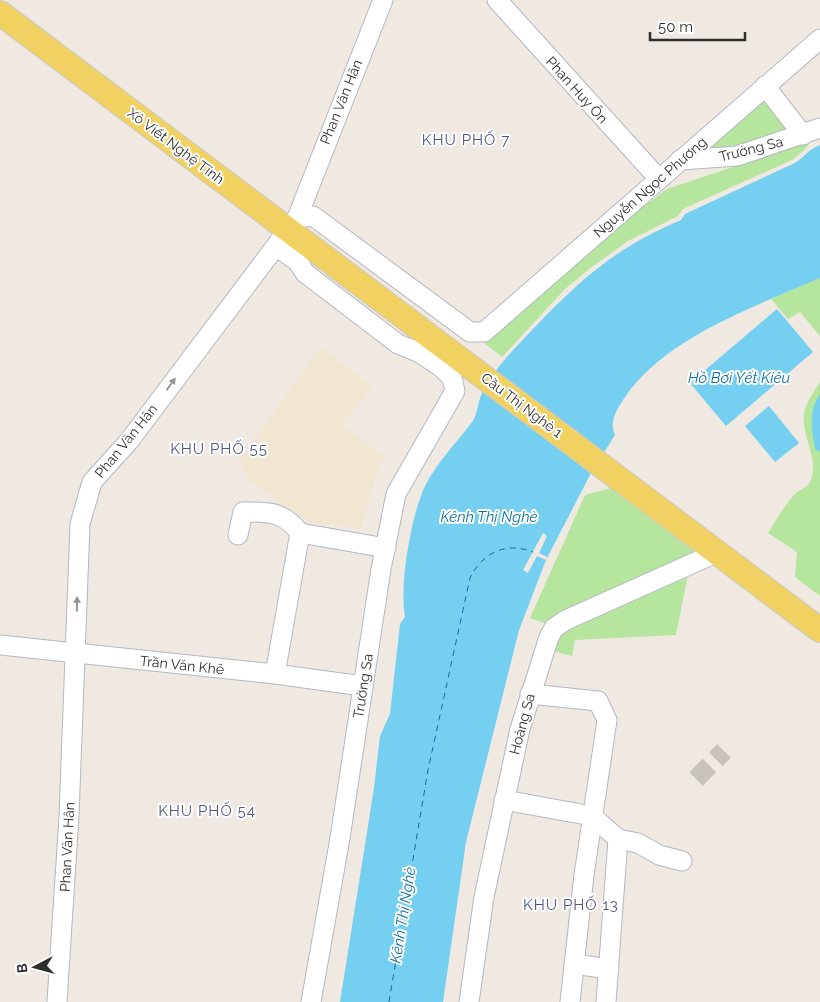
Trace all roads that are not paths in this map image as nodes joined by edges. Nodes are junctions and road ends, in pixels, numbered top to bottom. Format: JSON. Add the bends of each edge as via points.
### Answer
{"nodes":[{"id":1,"x":7,"y":0,"type":"edge"},
{"id":2,"x":383,"y":0,"type":"edge"},
{"id":3,"x":497,"y":0,"type":"edge"},
{"id":4,"x":0,"y":13,"type":"edge"},
{"id":5,"x":820,"y":39,"type":"edge"},
{"id":6,"x":765,"y":86,"type":"junction"},
{"id":7,"x":142,"y":111,"type":"junction"},
{"id":8,"x":812,"y":132,"type":"edge"},
{"id":9,"x":680,"y":160,"type":"junction"},
{"id":10,"x":659,"y":179,"type":"junction"},
{"id":11,"x":287,"y":231,"type":"junction"},
{"id":12,"x":357,"y":272,"type":"joint"},
{"id":13,"x":478,"y":332,"type":"joint"},
{"id":14,"x":454,"y":385,"type":"joint"},
{"id":15,"x":693,"y":524,"type":"junction"},
{"id":16,"x":300,"y":533,"type":"junction"},
{"id":17,"x":238,"y":534,"type":"dead end"},
{"id":18,"x":386,"y":548,"type":"junction"},
{"id":19,"x":718,"y":552,"type":"junction"},
{"id":20,"x":820,"y":612,"type":"edge"},
{"id":21,"x":820,"y":630,"type":"edge"},
{"id":22,"x":0,"y":645,"type":"edge"},
{"id":23,"x":76,"y":653,"type":"junction"},
{"id":24,"x":276,"y":674,"type":"junction"},
{"id":25,"x":363,"y":686,"type":"junction"},
{"id":26,"x":530,"y":694,"type":"junction"},
{"id":27,"x":504,"y":800,"type":"junction"},
{"id":28,"x":592,"y":816,"type":"junction"},
{"id":29,"x":618,"y":839,"type":"junction"},
{"id":30,"x":682,"y":861,"type":"dead end"},
{"id":31,"x":581,"y":905,"type":"junction"},
{"id":32,"x":613,"y":910,"type":"junction"},
{"id":33,"x":574,"y":964,"type":"junction"},
{"id":34,"x":609,"y":969,"type":"junction"},
{"id":35,"x":473,"y":1000,"type":"edge"},
{"id":36,"x":58,"y":1002,"type":"edge"},
{"id":37,"x":310,"y":1002,"type":"edge"},
{"id":38,"x":570,"y":1002,"type":"edge"},
{"id":39,"x":606,"y":1002,"type":"edge"}],
"edges":[{"from":1,"to":7,"type":"main road","name":"Xô Viết Nghệ Tĩnh"},
{"from":2,"to":11,"type":"street","name":"Phan Văn Hân"},
{"from":3,"to":10,"type":"street","name":"Phan Huy Ôn"},
{"from":4,"to":7,"type":"main road","name":"Xô Viết Nghệ Tĩnh"},
{"from":5,"to":6,"type":"street","name":"Nguyễn Ngọc Phương"},
{"from":6,"to":8,"type":"street"},
{"from":6,"to":9,"type":"street","name":"Nguyễn Ngọc Phương"},
{"from":7,"to":11,"type":"main road","name":"Xô Viết Nghệ Tĩnh"},
{"from":8,"to":9,"type":"street","name":"Trường Sa","via":[[736,156]]},
{"from":9,"to":10,"type":"street","name":"Nguyễn Ngọc Phương"},
{"from":10,"to":13,"type":"street","name":"Nguyễn Ngọc Phương","via":[[484,332]]},
{"from":11,"to":12,"type":"main road","name":"Xô Viết Nghệ Tĩnh"},
{"from":11,"to":13,"type":"street","name":"Xô Viết Nghệ Tĩnh","via":[[313,216],[470,332]]},
{"from":11,"to":14,"type":"street","name":"Xô Viết Nghệ Tĩnh","via":[[298,262],[308,265],[404,338],[448,373]]},
{"from":23,"to":11,"type":"street","name":"Phan Văn Hân","one_way":true,"via":[[80,524],[92,482],[129,441]]},
{"from":12,"to":15,"type":"main road","name":"Cầu Thị Nghè 1"},
{"from":14,"to":18,"type":"street","name":"Trường Sa","via":[[452,397],[396,494]]},
{"from":15,"to":19,"type":"main road"},
{"from":15,"to":20,"type":"main road"},
{"from":16,"to":17,"type":"street","via":[[289,519],[264,512],[243,512]]},
{"from":16,"to":18,"type":"street"},
{"from":16,"to":24,"type":"street"},
{"from":18,"to":25,"type":"street","name":"Trường Sa"},
{"from":19,"to":21,"type":"main road"},
{"from":19,"to":26,"type":"street","name":"Hoàng Sa","via":[[560,623],[548,637]]},
{"from":22,"to":23,"type":"street","name":"Trần Văn Khê"},
{"from":23,"to":24,"type":"street","name":"Trần Văn Khê"},
{"from":23,"to":36,"type":"street","name":"Phan Văn Hân"},
{"from":24,"to":25,"type":"street","name":"Trần Văn Khê"},
{"from":25,"to":37,"type":"street","name":"Trường Sa"},
{"from":26,"to":27,"type":"street","name":"Hoàng Sa"},
{"from":26,"to":28,"type":"street","via":[[598,701],[607,720]]},
{"from":27,"to":28,"type":"street"},
{"from":27,"to":35,"type":"street","name":"Hoàng Sa","via":[[484,897]]},
{"from":28,"to":29,"type":"street"},
{"from":28,"to":31,"type":"street"},
{"from":29,"to":30,"type":"street","via":[[638,843],[659,855]]},
{"from":29,"to":32,"type":"street"},
{"from":31,"to":32,"type":"street"},
{"from":31,"to":33,"type":"street"},
{"from":32,"to":34,"type":"street"},
{"from":33,"to":34,"type":"street"},
{"from":33,"to":38,"type":"street"},
{"from":34,"to":39,"type":"street"}]}
